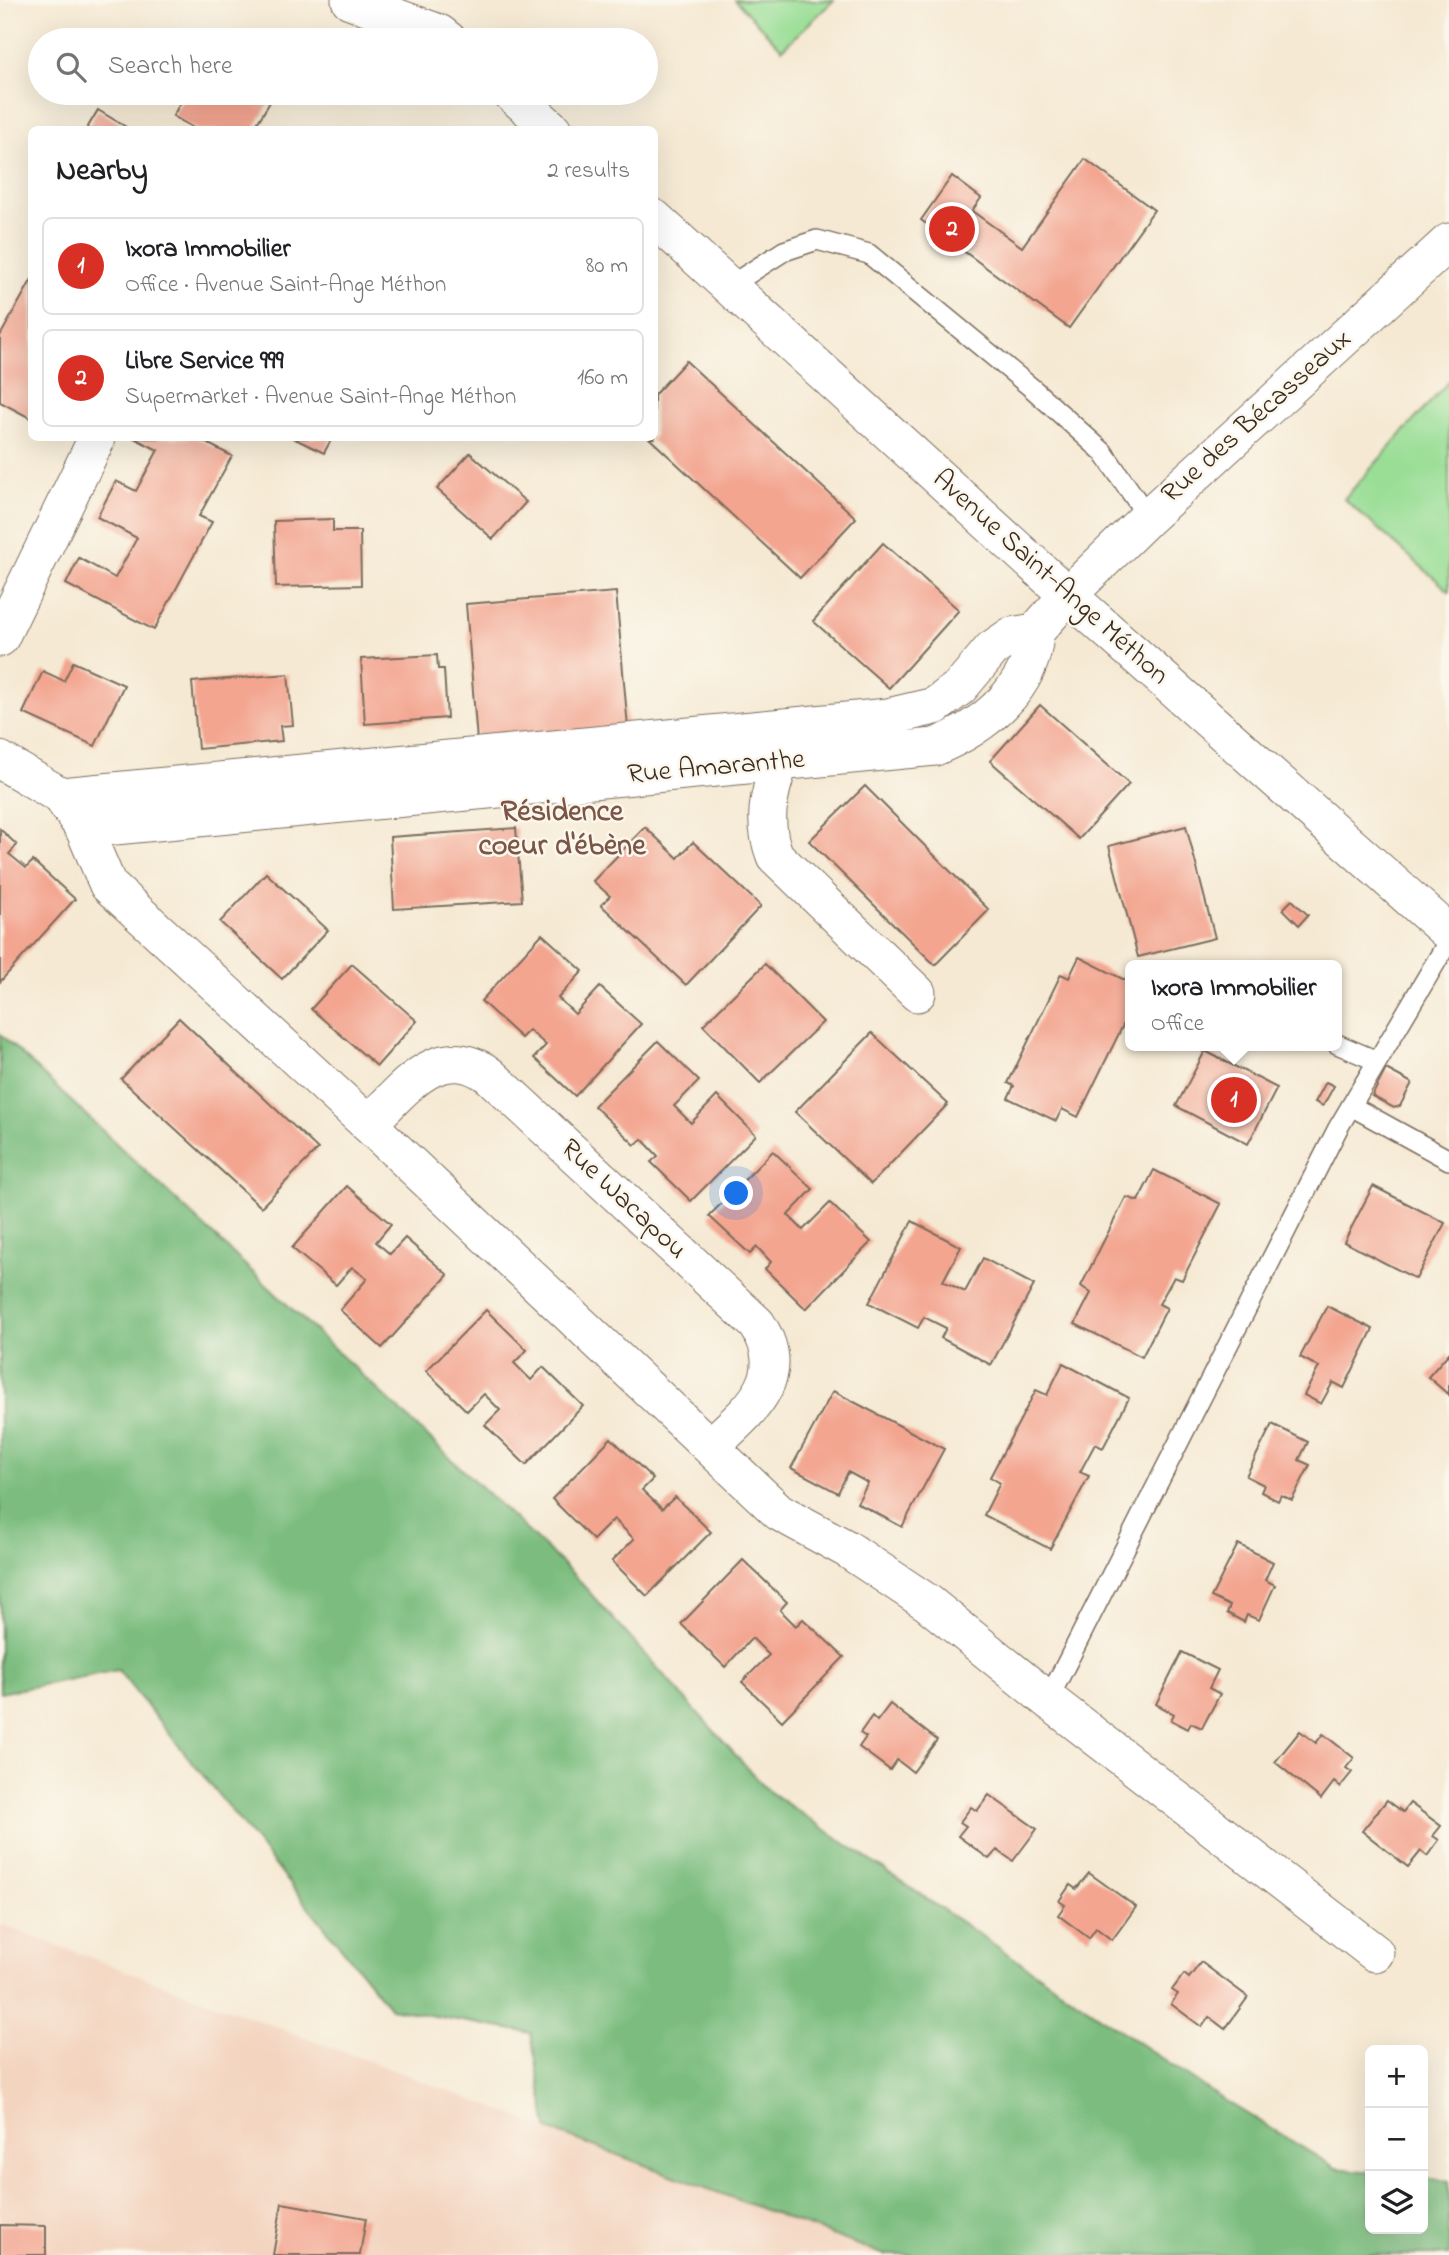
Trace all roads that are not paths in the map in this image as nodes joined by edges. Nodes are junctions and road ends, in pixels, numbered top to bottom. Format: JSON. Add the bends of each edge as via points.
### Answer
{"nodes":[{"id":1,"x":349,"y":0,"type":"edge"},
{"id":2,"x":425,"y":28,"type":"edge"},
{"id":3,"x":525,"y":105,"type":"edge"},
{"id":4,"x":548,"y":126,"type":"edge"},
{"id":5,"x":658,"y":221,"type":"edge"},
{"id":6,"x":1449,"y":242,"type":"edge"},
{"id":7,"x":731,"y":285,"type":"junction"},
{"id":8,"x":96,"y":441,"type":"edge"},
{"id":9,"x":1148,"y":517,"type":"junction"},
{"id":10,"x":1068,"y":595,"type":"junction"},
{"id":11,"x":1035,"y":632,"type":"junction"},
{"id":12,"x":0,"y":638,"type":"edge"},
{"id":13,"x":0,"y":760,"type":"edge"},
{"id":14,"x":780,"y":762,"type":"junction"},
{"id":15,"x":318,"y":789,"type":"junction"},
{"id":16,"x":61,"y":796,"type":"junction"},
{"id":17,"x":84,"y":829,"type":"junction"},
{"id":18,"x":1449,"y":933,"type":"edge"},
{"id":19,"x":1449,"y":940,"type":"edge"},
{"id":20,"x":916,"y":993,"type":"dead end"},
{"id":21,"x":1342,"y":1046,"type":"edge"},
{"id":22,"x":1377,"y":1061,"type":"junction"},
{"id":23,"x":1351,"y":1106,"type":"junction"},
{"id":24,"x":368,"y":1124,"type":"junction"},
{"id":25,"x":1449,"y":1160,"type":"edge"},
{"id":26,"x":711,"y":1446,"type":"junction"},
{"id":27,"x":1048,"y":1700,"type":"junction"},
{"id":28,"x":1375,"y":1952,"type":"dead end"}],
"edges":[{"from":1,"to":2,"type":"street"},
{"from":3,"to":4,"type":"street"},
{"from":5,"to":7,"type":"street","name":"Avenue Saint-Ange Méthon"},
{"from":6,"to":9,"type":"street","name":"Rue des Bécasseaux"},
{"from":7,"to":9,"type":"lane","via":[[784,251],[817,240],[869,254],[1103,452]]},
{"from":7,"to":10,"type":"street","name":"Avenue Saint-Ange Méthon"},
{"from":8,"to":12,"type":"street"},
{"from":9,"to":10,"type":"street","name":"Rue des Bécasseaux"},
{"from":10,"to":11,"type":"street"},
{"from":10,"to":18,"type":"street","name":"Avenue Saint-Ange Méthon"},
{"from":11,"to":14,"type":"street","name":"Rue Amaranthe","via":[[1035,648],[1016,686],[989,718],[964,735],[935,747]]},
{"from":11,"to":15,"type":"street","name":"Rue Amaranthe","via":[[1011,636],[992,649],[960,687],[935,706],[914,712]]},
{"from":13,"to":16,"type":"street"},
{"from":14,"to":15,"type":"street","name":"Rue Amaranthe"},
{"from":14,"to":20,"type":"street","via":[[767,813],[767,836],[775,856]]},
{"from":15,"to":16,"type":"street","name":"Rue Amaranthe"},
{"from":15,"to":17,"type":"street","name":"Rue Amaranthe"},
{"from":16,"to":17,"type":"street"},
{"from":17,"to":24,"type":"street","via":[[108,885]]},
{"from":19,"to":22,"type":"lane"},
{"from":21,"to":22,"type":"lane"},
{"from":22,"to":23,"type":"lane"},
{"from":23,"to":25,"type":"lane"},
{"from":23,"to":27,"type":"lane"},
{"from":24,"to":26,"type":"street"},
{"from":24,"to":26,"type":"street","name":"Rue Wacapou","via":[[424,1071],[458,1060],[473,1064],[757,1324],[769,1344],[772,1365],[767,1383],[740,1419]]},
{"from":26,"to":27,"type":"street","via":[[779,1512],[847,1549],[928,1603]]},
{"from":27,"to":28,"type":"street"}]}
